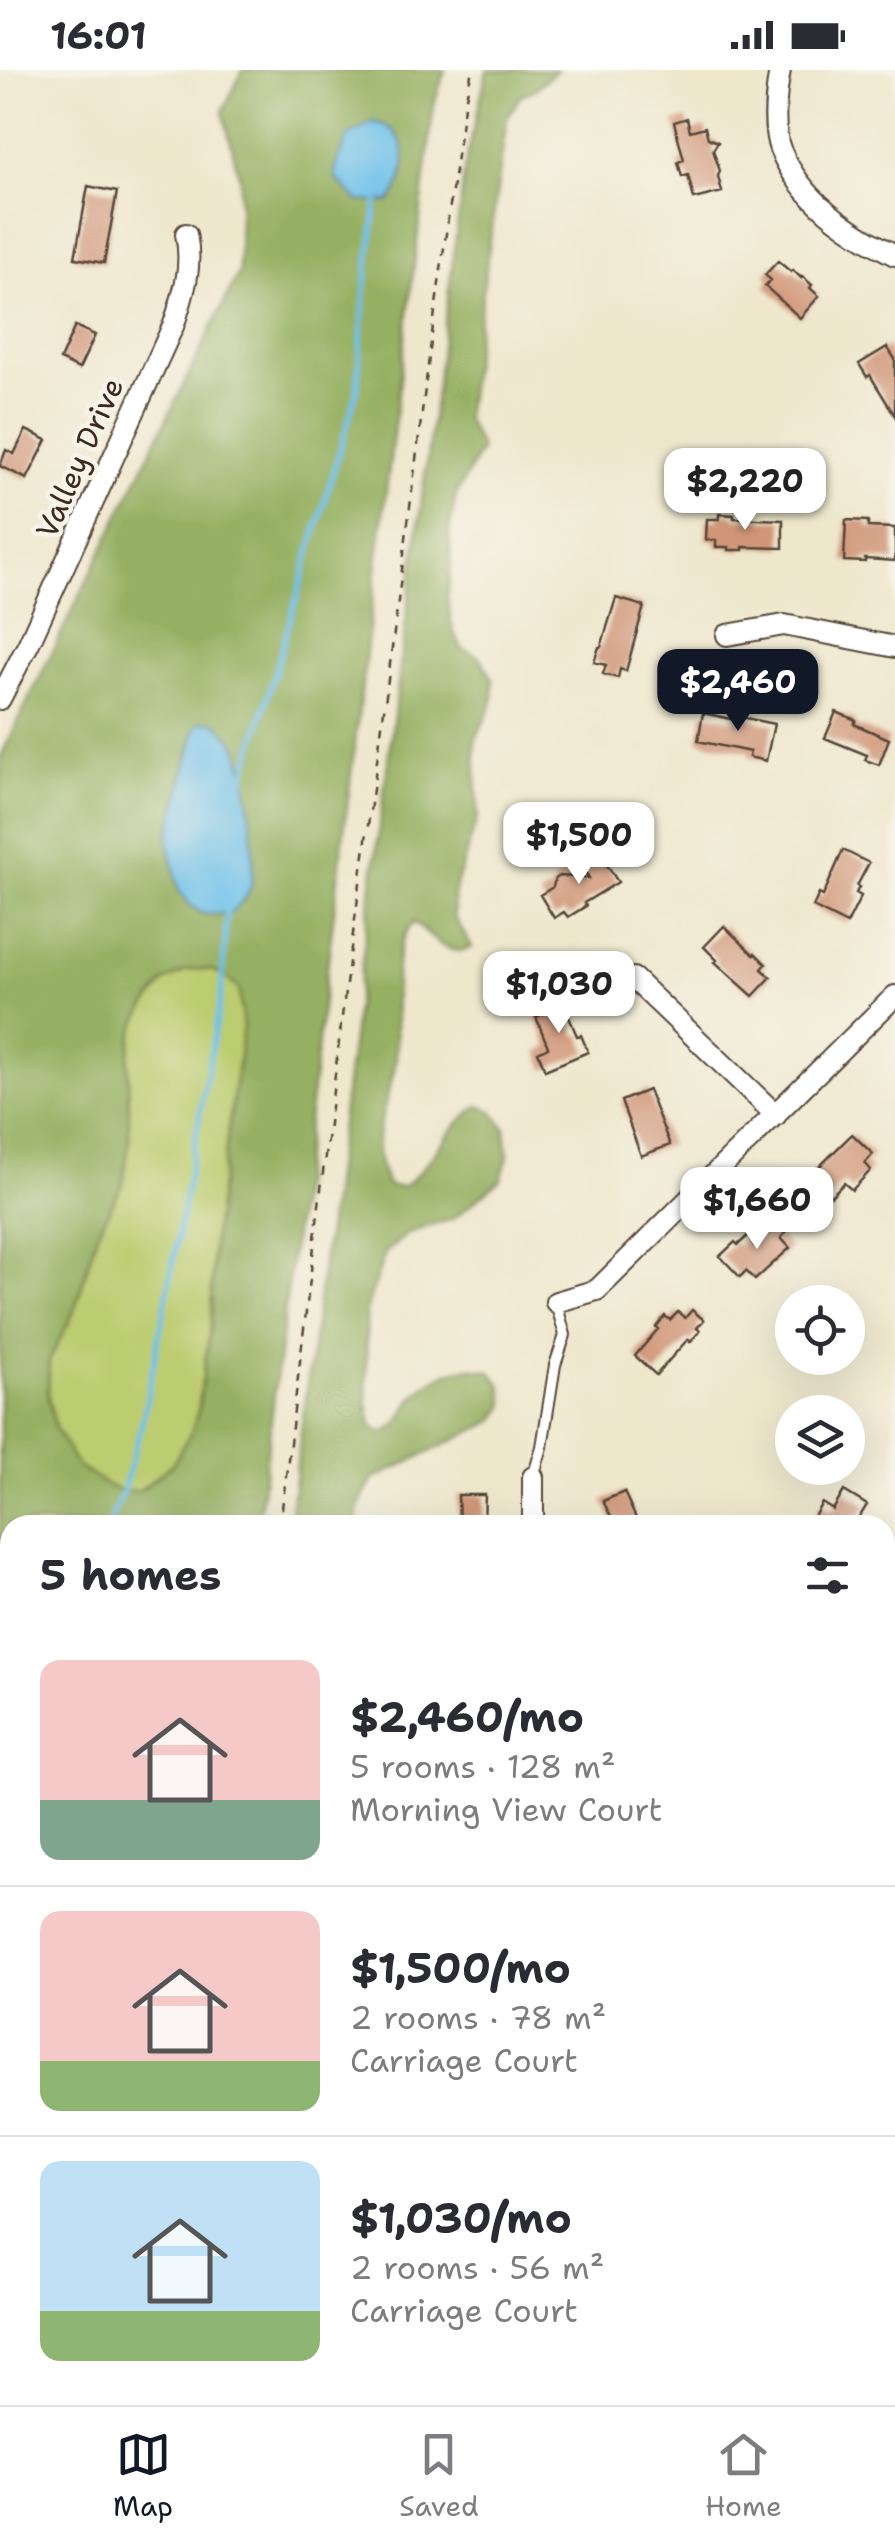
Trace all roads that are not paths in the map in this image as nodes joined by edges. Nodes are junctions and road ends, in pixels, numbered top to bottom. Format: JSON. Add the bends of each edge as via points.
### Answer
{"nodes":[{"id":1,"x":780,"y":70,"type":"edge"},
{"id":2,"x":186,"y":234,"type":"dead end"},
{"id":3,"x":895,"y":254,"type":"edge"},
{"id":4,"x":726,"y":635,"type":"dead end"},
{"id":5,"x":895,"y":647,"type":"edge"},
{"id":6,"x":0,"y":699,"type":"edge"},
{"id":7,"x":633,"y":978,"type":"dead end"},
{"id":8,"x":895,"y":996,"type":"edge"},
{"id":9,"x":776,"y":1116,"type":"junction"},
{"id":10,"x":556,"y":1302,"type":"joint"},
{"id":11,"x":533,"y":1477,"type":"joint"},
{"id":12,"x":533,"y":1515,"type":"edge"}],
"edges":[{"from":1,"to":3,"type":"street","via":[[779,146],[796,178],[816,204]]},
{"from":2,"to":6,"type":"street","name":"Valley Drive","via":[[188,278],[174,324]]},
{"from":4,"to":5,"type":"street","via":[[784,625]]},
{"from":7,"to":9,"type":"street"},
{"from":8,"to":9,"type":"street"},
{"from":9,"to":10,"type":"street","via":[[597,1290]]},
{"from":10,"to":11,"type":"lane","via":[[565,1335]]},
{"from":11,"to":12,"type":"street"}]}
